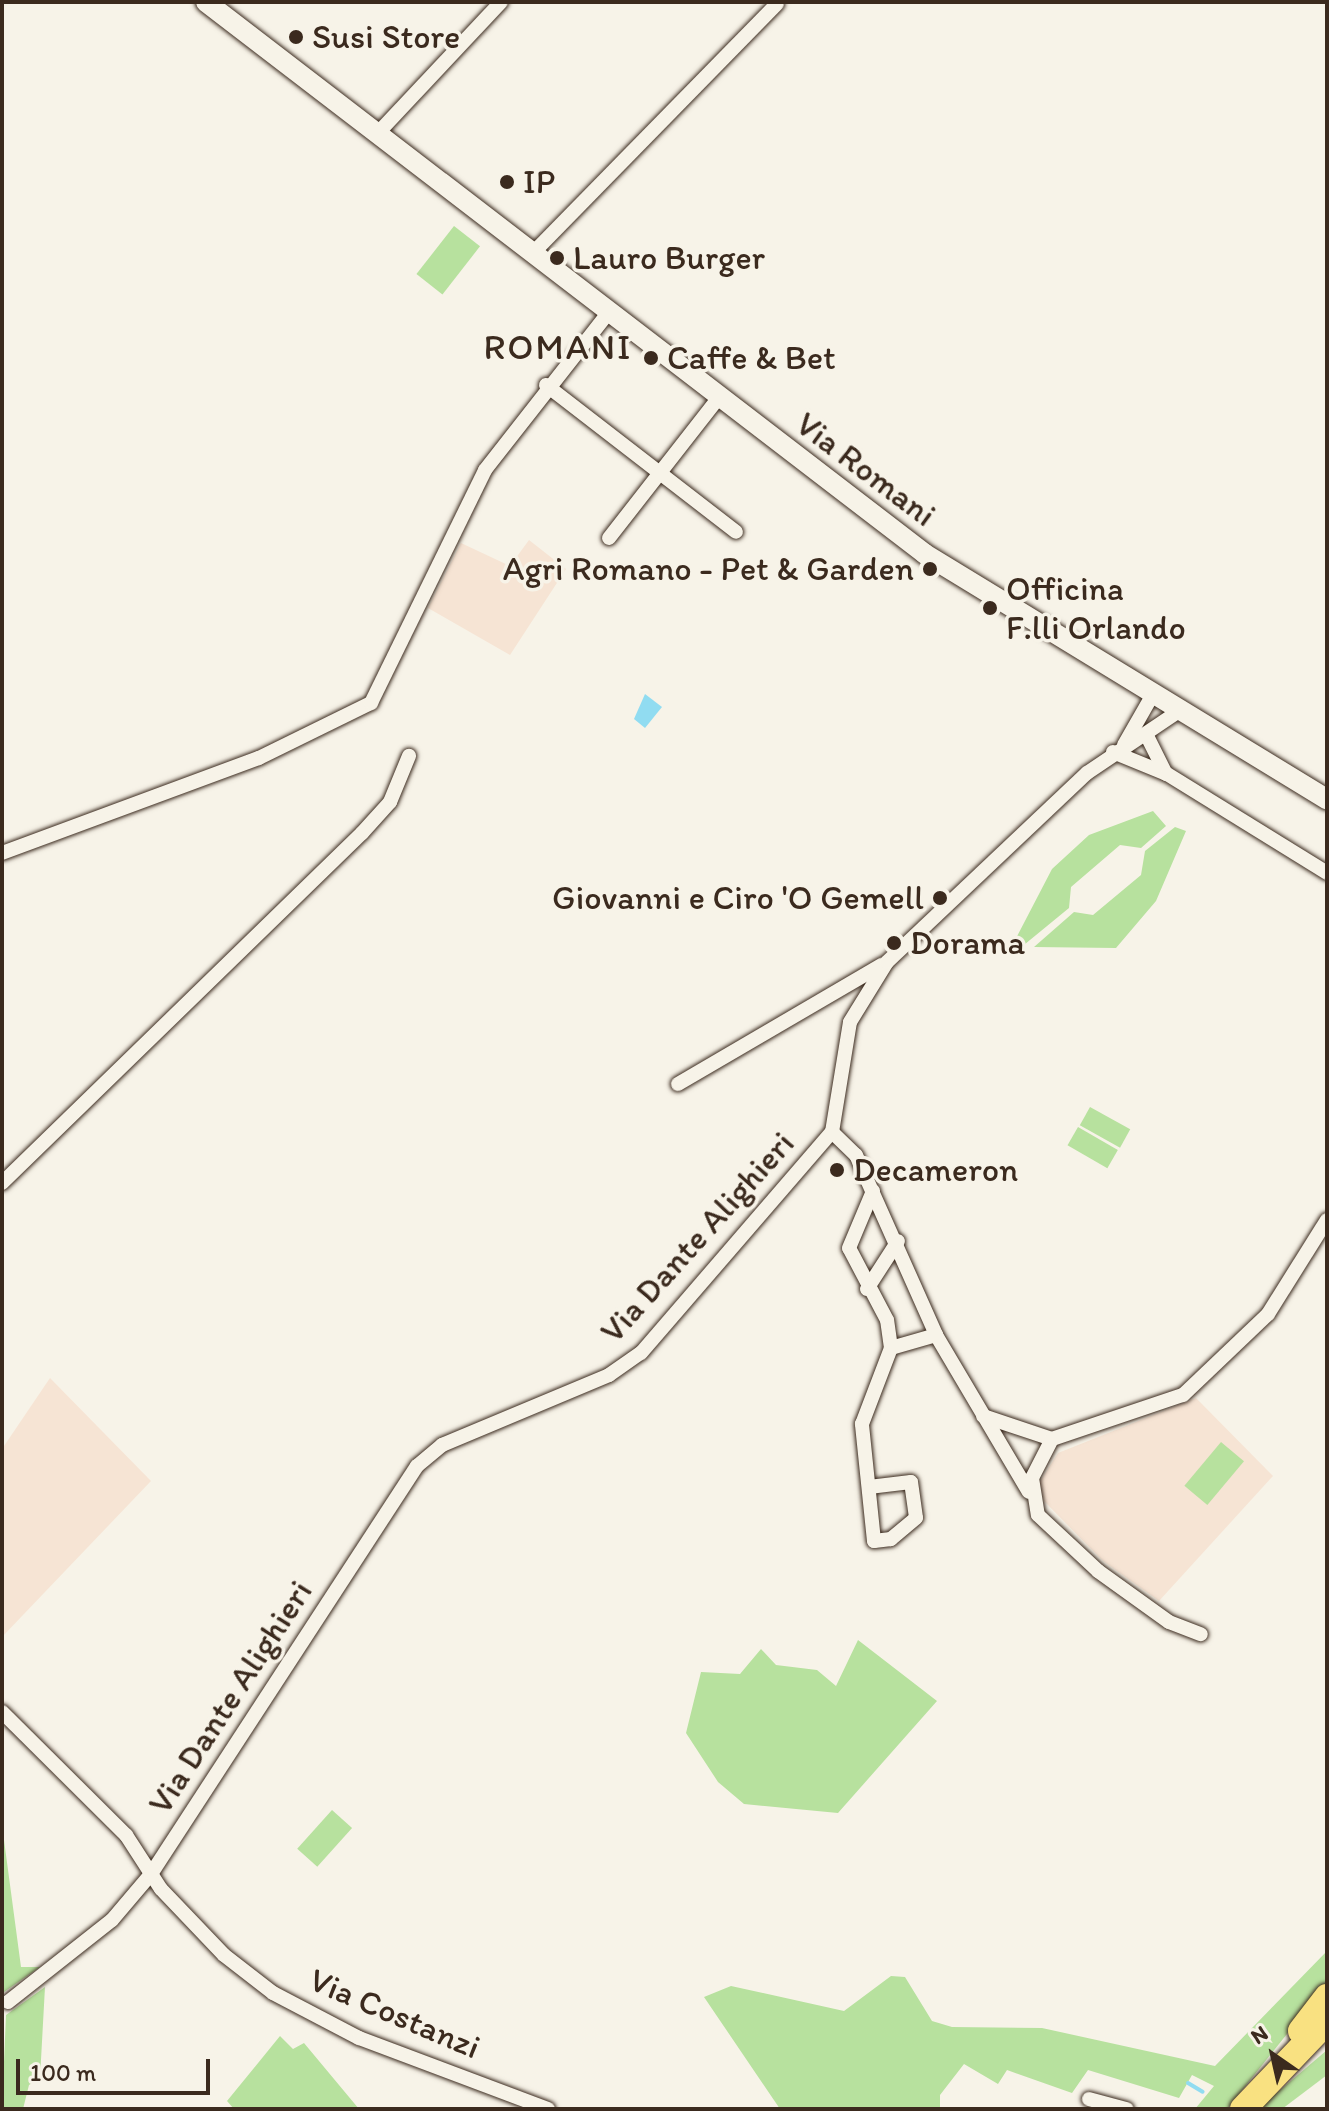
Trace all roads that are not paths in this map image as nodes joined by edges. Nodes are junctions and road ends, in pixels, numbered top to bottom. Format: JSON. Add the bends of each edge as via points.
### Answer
{"nodes":[{"id":1,"x":206,"y":2,"type":"edge"},
{"id":2,"x":501,"y":2,"type":"edge"},
{"id":3,"x":777,"y":4,"type":"dead end"},
{"id":4,"x":377,"y":134,"type":"junction"},
{"id":5,"x":532,"y":254,"type":"junction"},
{"id":6,"x":609,"y":312,"type":"junction"},
{"id":7,"x":546,"y":385,"type":"junction"},
{"id":8,"x":719,"y":397,"type":"junction"},
{"id":9,"x":660,"y":470,"type":"junction"},
{"id":10,"x":736,"y":532,"type":"dead end"},
{"id":11,"x":609,"y":538,"type":"dead end"},
{"id":12,"x":1152,"y":696,"type":"junction"},
{"id":13,"x":1179,"y":711,"type":"junction"},
{"id":14,"x":1148,"y":738,"type":"junction"},
{"id":15,"x":1119,"y":749,"type":"junction"},
{"id":16,"x":409,"y":756,"type":"dead end"},
{"id":17,"x":1167,"y":774,"type":"junction"},
{"id":18,"x":1327,"y":799,"type":"edge"},
{"id":19,"x":2,"y":853,"type":"edge"},
{"id":20,"x":1327,"y":873,"type":"edge"},
{"id":21,"x":887,"y":962,"type":"junction"},
{"id":22,"x":678,"y":1084,"type":"dead end"},
{"id":23,"x":832,"y":1132,"type":"junction"},
{"id":24,"x":2,"y":1183,"type":"edge"},
{"id":25,"x":873,"y":1191,"type":"junction"},
{"id":26,"x":1327,"y":1220,"type":"edge"},
{"id":27,"x":898,"y":1241,"type":"junction"},
{"id":28,"x":867,"y":1289,"type":"junction"},
{"id":29,"x":936,"y":1335,"type":"junction"},
{"id":30,"x":891,"y":1348,"type":"junction"},
{"id":31,"x":983,"y":1416,"type":"junction"},
{"id":32,"x":1052,"y":1439,"type":"junction"},
{"id":33,"x":869,"y":1487,"type":"junction"},
{"id":34,"x":1029,"y":1492,"type":"junction"},
{"id":35,"x":1201,"y":1634,"type":"dead end"},
{"id":36,"x":2,"y":1712,"type":"edge"},
{"id":37,"x":151,"y":1874,"type":"junction"},
{"id":38,"x":1327,"y":1997,"type":"edge"},
{"id":39,"x":8,"y":2002,"type":"dead end"},
{"id":40,"x":1327,"y":2021,"type":"edge"},
{"id":41,"x":1327,"y":2036,"type":"edge"},
{"id":42,"x":1272,"y":2077,"type":"junction"},
{"id":43,"x":1089,"y":2099,"type":"dead end"},
{"id":44,"x":548,"y":2109,"type":"edge"},
{"id":45,"x":1127,"y":2109,"type":"edge"},
{"id":46,"x":1243,"y":2109,"type":"edge"}],
"edges":[{"from":1,"to":4,"type":"street","name":"Via Romani"},
{"from":2,"to":4,"type":"street"},
{"from":3,"to":5,"type":"street"},
{"from":4,"to":5,"type":"street","name":"Via Romani"},
{"from":5,"to":6,"type":"street","name":"Via Romani"},
{"from":6,"to":7,"type":"street"},
{"from":6,"to":8,"type":"street","name":"Via Romani"},
{"from":7,"to":9,"type":"street"},
{"from":7,"to":19,"type":"street","via":[[485,470],[371,703],[274,752]]},
{"from":8,"to":9,"type":"street"},
{"from":8,"to":12,"type":"street","name":"Via Romani","via":[[925,554]]},
{"from":9,"to":10,"type":"street"},
{"from":9,"to":11,"type":"street"},
{"from":12,"to":13,"type":"street","name":"Via Romani"},
{"from":12,"to":15,"type":"street","name":"Via Dante Alighieri"},
{"from":13,"to":14,"type":"street","name":"Via Dante Alighieri"},
{"from":13,"to":18,"type":"street","name":"Via Romani"},
{"from":14,"to":15,"type":"street","name":"Via Dante Alighieri"},
{"from":14,"to":17,"type":"street"},
{"from":15,"to":17,"type":"street"},
{"from":15,"to":21,"type":"street","name":"Via Dante Alighieri"},
{"from":16,"to":24,"type":"street","via":[[390,802],[362,833]]},
{"from":17,"to":20,"type":"street"},
{"from":21,"to":22,"type":"street"},
{"from":21,"to":23,"type":"street","name":"Via Dante Alighieri","via":[[850,1022]]},
{"from":23,"to":25,"type":"street","via":[[856,1155]]},
{"from":23,"to":37,"type":"street","name":"Via Dante Alighieri","via":[[641,1353],[609,1375],[442,1445],[417,1466]]},
{"from":25,"to":27,"type":"street"},
{"from":25,"to":28,"type":"street","via":[[849,1248]]},
{"from":26,"to":32,"type":"street","via":[[1268,1314],[1196,1385],[1120,1420]]},
{"from":27,"to":28,"type":"street"},
{"from":27,"to":29,"type":"street"},
{"from":28,"to":30,"type":"street","via":[[887,1320]]},
{"from":29,"to":30,"type":"street"},
{"from":29,"to":31,"type":"street"},
{"from":30,"to":33,"type":"street","via":[[862,1424]]},
{"from":31,"to":32,"type":"street"},
{"from":31,"to":34,"type":"street"},
{"from":32,"to":34,"type":"street"},
{"from":33,"to":33,"type":"street","via":[[874,1541],[891,1539],[916,1518],[911,1482]]},
{"from":34,"to":35,"type":"street","via":[[1049,1529],[1087,1562],[1169,1622]]},
{"from":36,"to":37,"type":"street","name":"Via Costanzi","via":[[126,1835]]},
{"from":37,"to":39,"type":"street","name":"Via Dante Alighieri","via":[[112,1920]]},
{"from":37,"to":44,"type":"street","name":"Via Costanzi","via":[[224,1955],[273,1993],[359,2038]]},
{"from":38,"to":42,"type":"highway"},
{"from":40,"to":42,"type":"highway"},
{"from":41,"to":42,"type":"highway"},
{"from":42,"to":46,"type":"highway"},
{"from":43,"to":45,"type":"street"}]}
